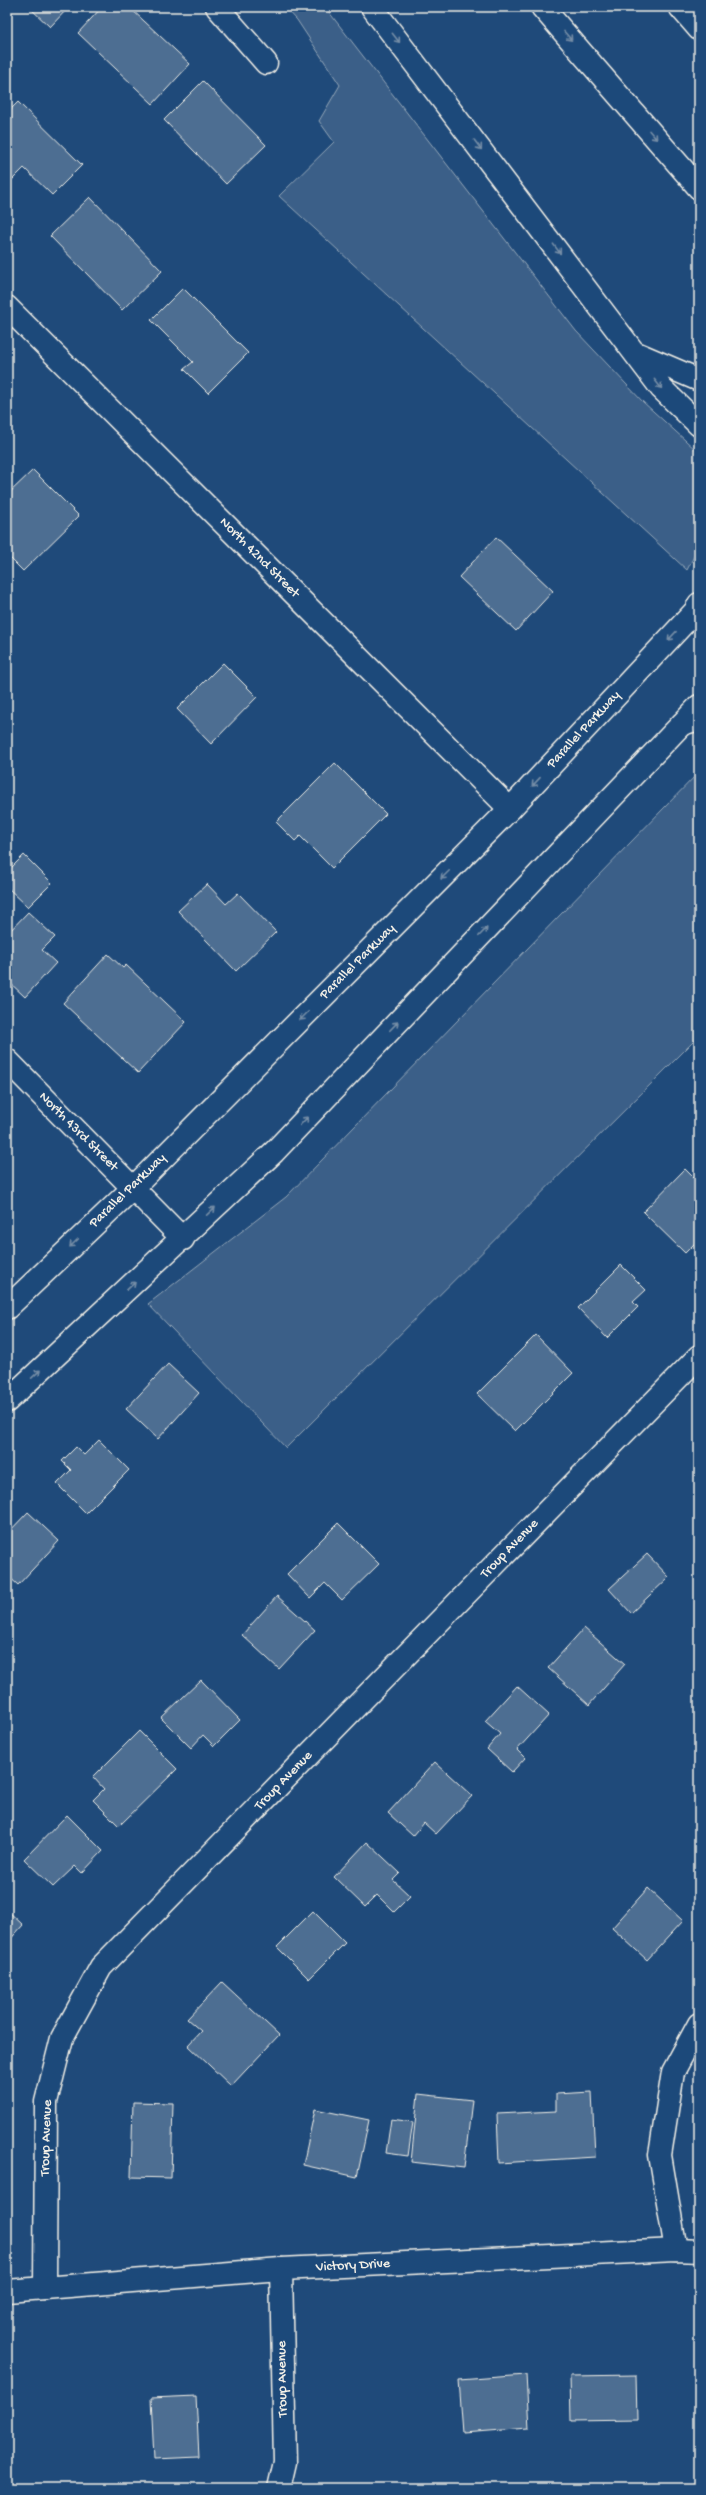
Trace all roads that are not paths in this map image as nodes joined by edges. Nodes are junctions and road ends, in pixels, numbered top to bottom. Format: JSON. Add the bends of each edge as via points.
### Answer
{"nodes":[{"id":1,"x":217,"y":7,"type":"edge"},
{"id":2,"x":372,"y":7,"type":"edge"},
{"id":3,"x":542,"y":7,"type":"edge"},
{"id":4,"x":680,"y":7,"type":"edge"},
{"id":5,"x":699,"y":30,"type":"edge"},
{"id":6,"x":266,"y":63,"type":"dead end"},
{"id":7,"x":699,"y":188,"type":"edge"},
{"id":8,"x":7,"y":307,"type":"edge"},
{"id":9,"x":635,"y":353,"type":"junction"},
{"id":10,"x":699,"y":380,"type":"edge"},
{"id":11,"x":699,"y":425,"type":"edge"},
{"id":12,"x":698,"y":607,"type":"edge"},
{"id":13,"x":699,"y":706,"type":"edge"},
{"id":14,"x":691,"y":721,"type":"edge"},
{"id":15,"x":510,"y":809,"type":"junction"},
{"id":16,"x":7,"y":1060,"type":"edge"},
{"id":17,"x":133,"y":1188,"type":"junction"},
{"id":18,"x":183,"y":1238,"type":"junction"},
{"id":19,"x":7,"y":1308,"type":"edge"},
{"id":20,"x":699,"y":1356,"type":"edge"},
{"id":21,"x":7,"y":1401,"type":"edge"},
{"id":22,"x":699,"y":2024,"type":"edge"},
{"id":23,"x":676,"y":2250,"type":"junction"},
{"id":24,"x":699,"y":2252,"type":"edge"},
{"id":25,"x":281,"y":2269,"type":"junction"},
{"id":26,"x":45,"y":2288,"type":"junction"},
{"id":27,"x":7,"y":2291,"type":"edge"},
{"id":28,"x":279,"y":2488,"type":"edge"}],
"edges":[{"from":1,"to":6,"type":"main road"},
{"from":2,"to":9,"type":"main road","one_way":true},
{"from":3,"to":7,"type":"main road","one_way":true},
{"from":4,"to":5,"type":"main road"},
{"from":8,"to":15,"type":"main road","name":"North 42nd Street"},
{"from":9,"to":10,"type":"main road"},
{"from":9,"to":11,"type":"main road","one_way":true,"via":[[661,388]]},
{"from":12,"to":15,"type":"main road","name":"Parallel Parkway","one_way":true},
{"from":13,"to":14,"type":"main road"},
{"from":18,"to":14,"type":"main road","one_way":true,"via":[[274,1152]]},
{"from":15,"to":17,"type":"main road","name":"Parallel Parkway","one_way":true},
{"from":16,"to":17,"type":"main road","name":"North 43rd Street"},
{"from":17,"to":18,"type":"main road","name":"North 43rd Street"},
{"from":17,"to":19,"type":"main road","name":"Parallel Parkway","one_way":true},
{"from":21,"to":18,"type":"main road","one_way":true},
{"from":20,"to":26,"type":"main road","name":"Troup Avenue","via":[[101,1967],[62,2038],[46,2102]]},
{"from":22,"to":23,"type":"main road","via":[[673,2072],[660,2155]]},
{"from":23,"to":24,"type":"main road","name":"Victory Drive"},
{"from":23,"to":25,"type":"main road","name":"Victory Drive"},
{"from":25,"to":26,"type":"main road","name":"Victory Drive"},
{"from":25,"to":28,"type":"main road","name":"Troup Avenue","via":[[285,2462]]},
{"from":26,"to":27,"type":"main road","name":"Victory Drive"}]}
